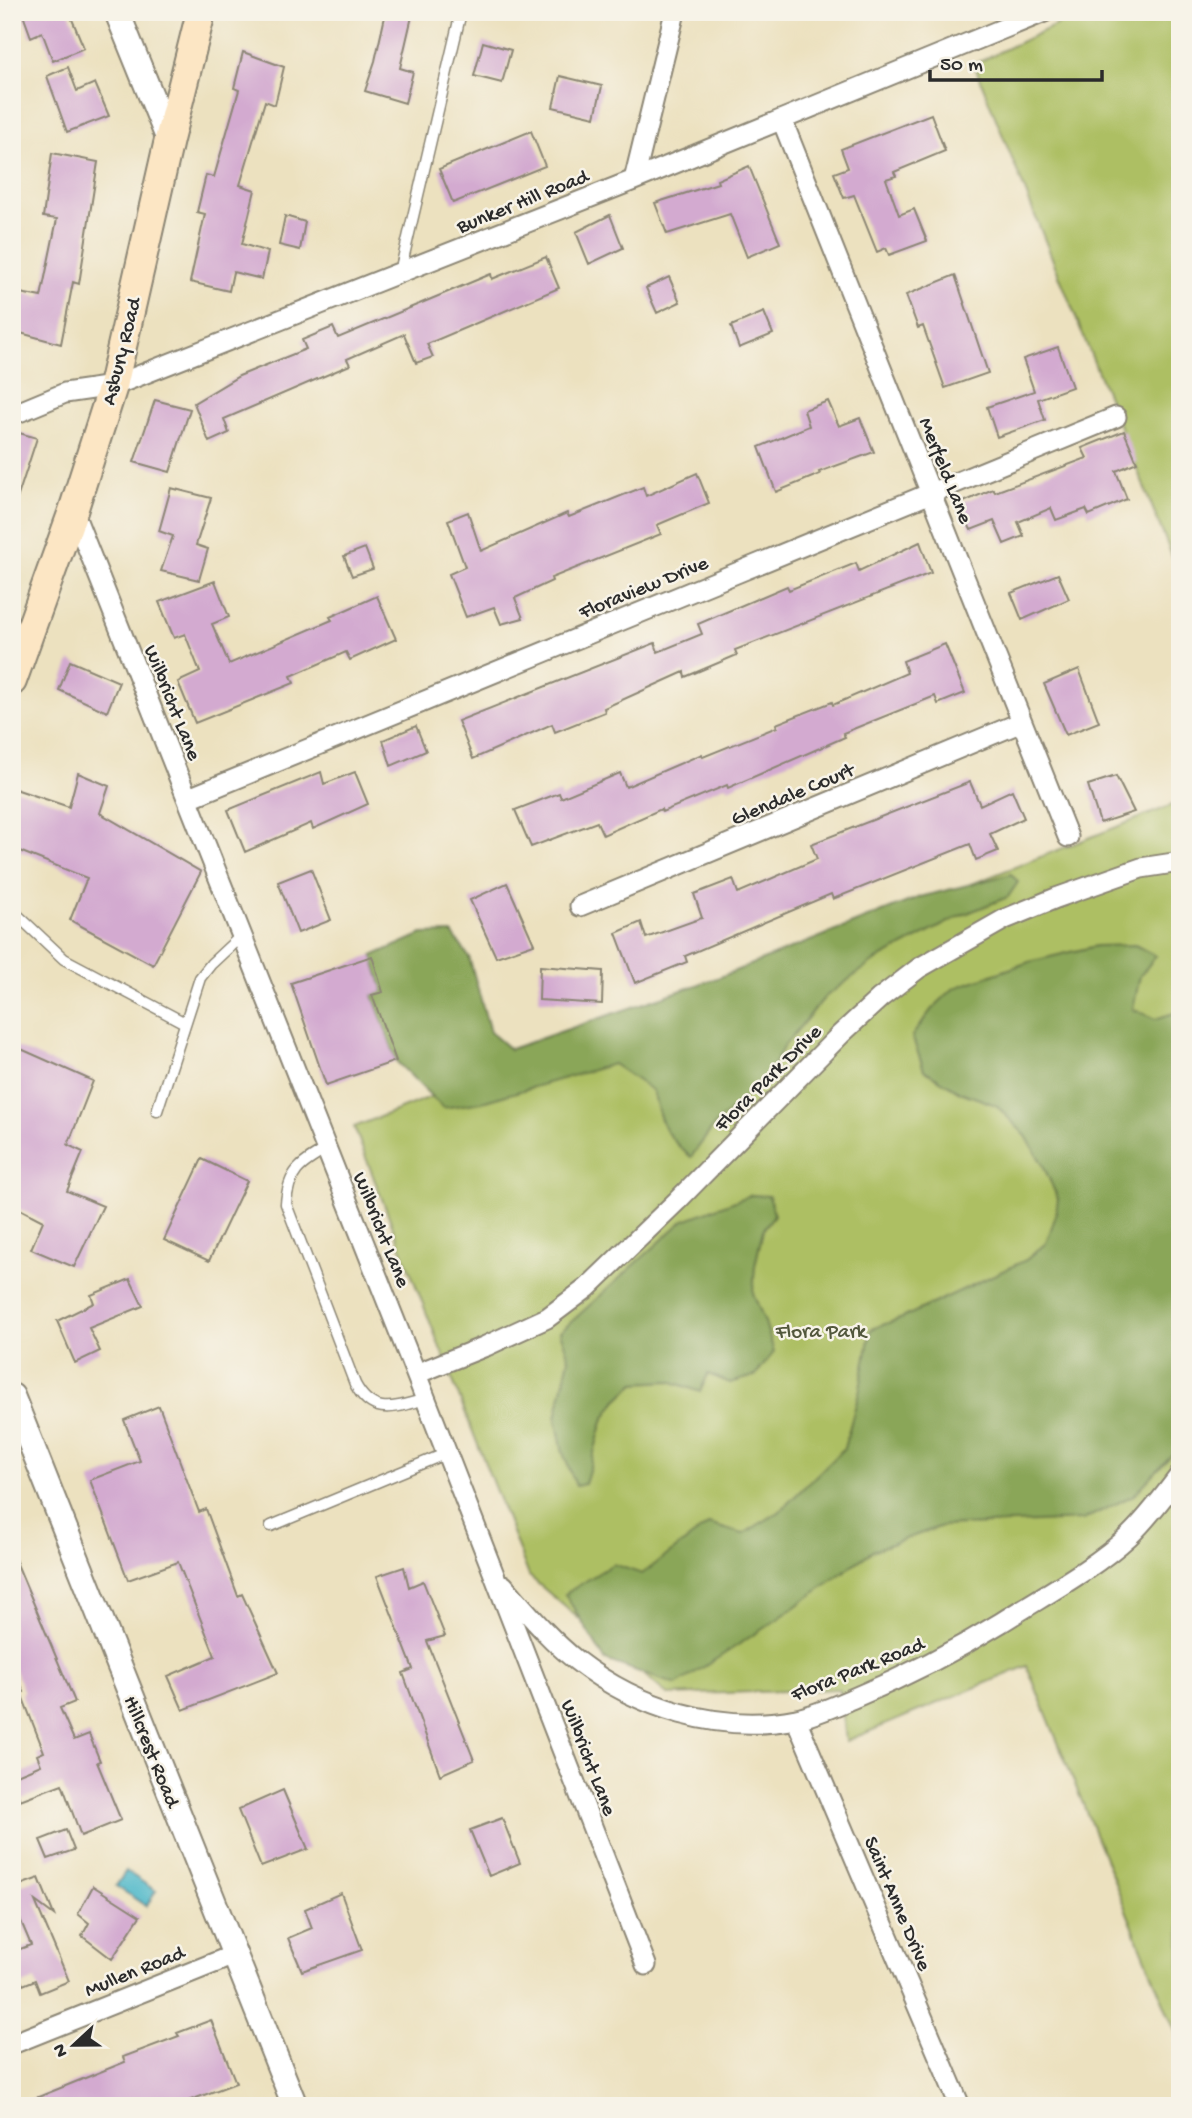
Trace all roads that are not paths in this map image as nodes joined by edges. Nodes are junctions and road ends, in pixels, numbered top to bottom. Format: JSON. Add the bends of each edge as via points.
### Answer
{"nodes":[{"id":1,"x":117,"y":12,"type":"edge"},
{"id":2,"x":201,"y":12,"type":"edge"},
{"id":3,"x":461,"y":12,"type":"edge"},
{"id":4,"x":675,"y":12,"type":"edge"},
{"id":5,"x":1044,"y":12,"type":"edge"},
{"id":6,"x":782,"y":120,"type":"junction"},
{"id":7,"x":169,"y":141,"type":"junction"},
{"id":8,"x":634,"y":180,"type":"junction"},
{"id":9,"x":400,"y":272,"type":"junction"},
{"id":10,"x":113,"y":386,"type":"junction"},
{"id":11,"x":13,"y":412,"type":"edge"},
{"id":12,"x":1116,"y":417,"type":"dead end"},
{"id":13,"x":931,"y":492,"type":"junction"},
{"id":14,"x":73,"y":511,"type":"junction"},
{"id":15,"x":12,"y":681,"type":"edge"},
{"id":16,"x":1022,"y":722,"type":"junction"},
{"id":17,"x":189,"y":798,"type":"junction"},
{"id":18,"x":1068,"y":837,"type":"dead end"},
{"id":19,"x":1180,"y":862,"type":"edge"},
{"id":20,"x":580,"y":906,"type":"dead end"},
{"id":21,"x":12,"y":910,"type":"edge"},
{"id":22,"x":242,"y":935,"type":"junction"},
{"id":23,"x":185,"y":1023,"type":"junction"},
{"id":24,"x":157,"y":1111,"type":"dead end"},
{"id":25,"x":327,"y":1149,"type":"junction"},
{"id":26,"x":416,"y":1374,"type":"junction"},
{"id":27,"x":12,"y":1396,"type":"edge"},
{"id":28,"x":426,"y":1399,"type":"junction"},
{"id":29,"x":447,"y":1453,"type":"junction"},
{"id":30,"x":1180,"y":1475,"type":"edge"},
{"id":31,"x":271,"y":1526,"type":"dead end"},
{"id":32,"x":495,"y":1576,"type":"junction"},
{"id":33,"x":796,"y":1719,"type":"junction"},
{"id":34,"x":233,"y":1955,"type":"junction"},
{"id":35,"x":646,"y":1965,"type":"dead end"},
{"id":36,"x":12,"y":2044,"type":"edge"},
{"id":37,"x":295,"y":2106,"type":"edge"},
{"id":38,"x":960,"y":2106,"type":"edge"}],
"edges":[{"from":1,"to":7,"type":"street"},
{"from":2,"to":7,"type":"main road","name":"Asbury Road"},
{"from":3,"to":9,"type":"lane"},
{"from":4,"to":8,"type":"street"},
{"from":5,"to":6,"type":"street","name":"Bunker Hill Road"},
{"from":6,"to":8,"type":"street","name":"Bunker Hill Road"},
{"from":6,"to":13,"type":"street","name":"Merfeld Lane"},
{"from":7,"to":10,"type":"main road","name":"Asbury Road"},
{"from":8,"to":9,"type":"street","name":"Bunker Hill Road"},
{"from":9,"to":10,"type":"street","name":"Bunker Hill Road"},
{"from":10,"to":11,"type":"street","name":"Bunker Hill Road","via":[[65,393]]},
{"from":10,"to":14,"type":"main road","name":"Asbury Road"},
{"from":12,"to":13,"type":"street","name":"Floraview Drive"},
{"from":13,"to":16,"type":"street","name":"Merfeld Lane"},
{"from":13,"to":17,"type":"street","name":"Floraview Drive"},
{"from":14,"to":15,"type":"main road","name":"Asbury Road"},
{"from":14,"to":17,"type":"street","name":"Wilbricht Lane"},
{"from":16,"to":18,"type":"street","name":"Merfeld Lane"},
{"from":16,"to":20,"type":"street","name":"Glendale Court"},
{"from":17,"to":22,"type":"street","name":"Wilbricht Lane"},
{"from":19,"to":26,"type":"street","name":"Flora Park Drive","via":[[1120,874],[1043,903],[919,968],[841,1034],[587,1288],[547,1318]]},
{"from":21,"to":23,"type":"lane","via":[[64,959]]},
{"from":22,"to":23,"type":"lane","via":[[200,978]]},
{"from":22,"to":25,"type":"street","name":"Wilbricht Lane"},
{"from":23,"to":24,"type":"lane"},
{"from":25,"to":26,"type":"street","name":"Wilbricht Lane"},
{"from":25,"to":28,"type":"lane","via":[[300,1164],[288,1186],[286,1205],[355,1384],[374,1406],[390,1408]]},
{"from":26,"to":28,"type":"street","name":"Wilbricht Lane"},
{"from":27,"to":34,"type":"street","name":"Hillcrest Road"},
{"from":28,"to":29,"type":"street","name":"Wilbricht Lane"},
{"from":29,"to":31,"type":"lane"},
{"from":29,"to":32,"type":"street","name":"Wilbricht Lane"},
{"from":30,"to":33,"type":"street","name":"Flora Park Road","via":[[1128,1536],[977,1638],[903,1677]]},
{"from":32,"to":33,"type":"street","name":"Flora Park Road","via":[[548,1636],[585,1667],[633,1696],[707,1719]]},
{"from":32,"to":35,"type":"street","name":"Wilbricht Lane"},
{"from":33,"to":38,"type":"street","name":"Saint Anne Drive"},
{"from":34,"to":36,"type":"street","name":"Mullen Road"},
{"from":34,"to":37,"type":"street","name":"Hillcrest Road"}]}
